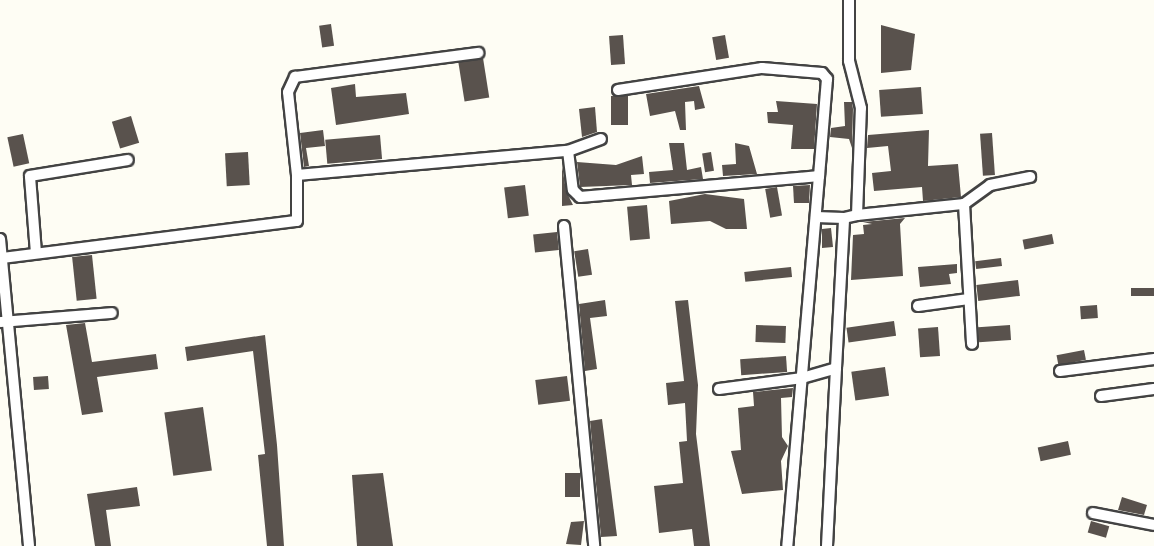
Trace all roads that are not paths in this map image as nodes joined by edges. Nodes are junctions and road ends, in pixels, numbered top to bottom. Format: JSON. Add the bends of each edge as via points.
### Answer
{"nodes":[{"id":1,"x":849,"y":0,"type":"edge"},
{"id":2,"x":478,"y":53,"type":"dead end"},
{"id":3,"x":618,"y":90,"type":"dead end"},
{"id":4,"x":601,"y":139,"type":"dead end"},
{"id":5,"x":568,"y":151,"type":"junction"},
{"id":6,"x":128,"y":160,"type":"dead end"},
{"id":7,"x":297,"y":175,"type":"junction"},
{"id":8,"x":819,"y":176,"type":"junction"},
{"id":9,"x":1030,"y":177,"type":"dead end"},
{"id":10,"x":964,"y":204,"type":"junction"},
{"id":11,"x":857,"y":215,"type":"junction"},
{"id":12,"x":816,"y":217,"type":"junction"},
{"id":13,"x":844,"y":218,"type":"junction"},
{"id":14,"x":564,"y":226,"type":"dead end"},
{"id":15,"x":0,"y":239,"type":"edge"},
{"id":16,"x":36,"y":253,"type":"junction"},
{"id":17,"x":3,"y":258,"type":"junction"},
{"id":18,"x":969,"y":299,"type":"junction"},
{"id":19,"x":918,"y":306,"type":"dead end"},
{"id":20,"x":112,"y":313,"type":"dead end"},
{"id":21,"x":5,"y":322,"type":"edge"},
{"id":22,"x":972,"y":344,"type":"dead end"},
{"id":23,"x":1154,"y":359,"type":"edge"},
{"id":24,"x":836,"y":368,"type":"junction"},
{"id":25,"x":1060,"y":371,"type":"dead end"},
{"id":26,"x":802,"y":378,"type":"junction"},
{"id":27,"x":719,"y":389,"type":"dead end"},
{"id":28,"x":1154,"y":389,"type":"edge"},
{"id":29,"x":1101,"y":396,"type":"dead end"},
{"id":30,"x":1093,"y":513,"type":"dead end"},
{"id":31,"x":1154,"y":525,"type":"edge"},
{"id":32,"x":29,"y":546,"type":"edge"},
{"id":33,"x":594,"y":546,"type":"edge"},
{"id":34,"x":788,"y":546,"type":"edge"},
{"id":35,"x":826,"y":546,"type":"edge"}],
"edges":[{"from":1,"to":11,"type":"street","via":[[849,62],[861,108]]},
{"from":2,"to":7,"type":"street","via":[[295,77],[288,92]]},
{"from":3,"to":8,"type":"street","via":[[762,68],[822,73],[826,79]]},
{"from":4,"to":5,"type":"street"},
{"from":5,"to":7,"type":"street"},
{"from":5,"to":8,"type":"street","via":[[573,190],[583,197]]},
{"from":6,"to":16,"type":"street","via":[[30,176]]},
{"from":7,"to":16,"type":"street","via":[[297,221]]},
{"from":8,"to":12,"type":"street"},
{"from":9,"to":10,"type":"street","via":[[990,185]]},
{"from":10,"to":11,"type":"street"},
{"from":10,"to":18,"type":"street"},
{"from":11,"to":13,"type":"street"},
{"from":12,"to":13,"type":"street"},
{"from":12,"to":26,"type":"street"},
{"from":13,"to":24,"type":"street"},
{"from":14,"to":33,"type":"street"},
{"from":15,"to":17,"type":"street"},
{"from":16,"to":17,"type":"street"},
{"from":17,"to":21,"type":"street"},
{"from":18,"to":19,"type":"street"},
{"from":18,"to":22,"type":"street"},
{"from":20,"to":21,"type":"street"},
{"from":21,"to":32,"type":"street"},
{"from":23,"to":25,"type":"street"},
{"from":24,"to":26,"type":"street"},
{"from":24,"to":35,"type":"street"},
{"from":26,"to":27,"type":"street"},
{"from":26,"to":34,"type":"street"},
{"from":28,"to":29,"type":"street"},
{"from":30,"to":31,"type":"street"}]}
